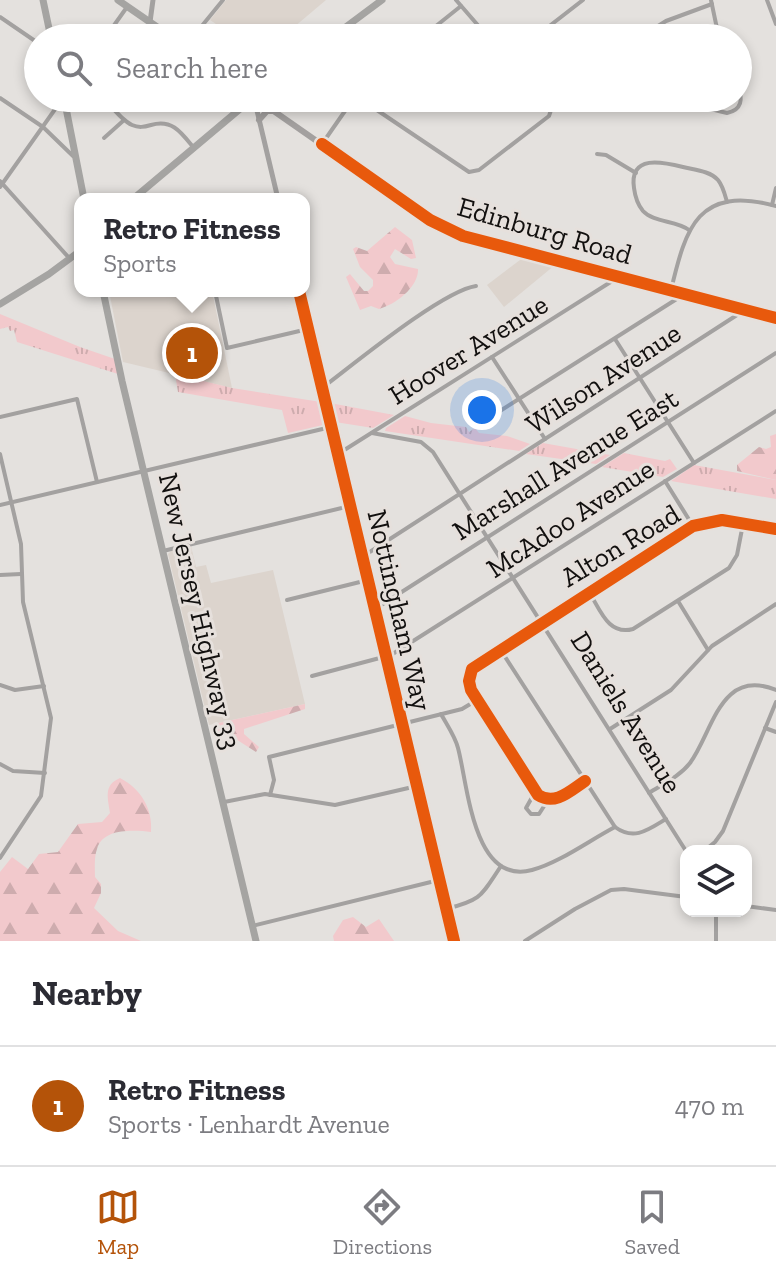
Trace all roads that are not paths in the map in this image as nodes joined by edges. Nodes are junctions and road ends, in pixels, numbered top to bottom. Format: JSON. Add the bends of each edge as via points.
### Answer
{"nodes":[{"id":1,"x":43,"y":0,"type":"edge"},
{"id":2,"x":118,"y":0,"type":"edge"},
{"id":3,"x":153,"y":0,"type":"edge"},
{"id":4,"x":223,"y":0,"type":"edge"},
{"id":5,"x":382,"y":0,"type":"edge"},
{"id":6,"x":456,"y":0,"type":"edge"},
{"id":7,"x":583,"y":0,"type":"edge"},
{"id":8,"x":767,"y":0,"type":"edge"},
{"id":9,"x":711,"y":2,"type":"edge"},
{"id":10,"x":461,"y":6,"type":"junction"},
{"id":11,"x":128,"y":7,"type":"junction"},
{"id":12,"x":0,"y":17,"type":"edge"},
{"id":13,"x":150,"y":22,"type":"junction"},
{"id":14,"x":48,"y":24,"type":"edge"},
{"id":15,"x":115,"y":24,"type":"edge"},
{"id":16,"x":153,"y":24,"type":"edge"},
{"id":17,"x":203,"y":24,"type":"edge"},
{"id":18,"x":350,"y":24,"type":"edge"},
{"id":19,"x":438,"y":24,"type":"edge"},
{"id":20,"x":477,"y":24,"type":"edge"},
{"id":21,"x":552,"y":24,"type":"edge"},
{"id":22,"x":662,"y":24,"type":"edge"},
{"id":23,"x":716,"y":24,"type":"edge"},
{"id":24,"x":776,"y":24,"type":"edge"},
{"id":25,"x":24,"y":33,"type":"edge"},
{"id":26,"x":0,"y":98,"type":"edge"},
{"id":27,"x":54,"y":112,"type":"edge"},
{"id":28,"x":67,"y":112,"type":"edge"},
{"id":29,"x":117,"y":112,"type":"edge"},
{"id":30,"x":237,"y":112,"type":"edge"},
{"id":31,"x":257,"y":112,"type":"edge"},
{"id":32,"x":266,"y":112,"type":"edge"},
{"id":33,"x":275,"y":112,"type":"edge"},
{"id":34,"x":346,"y":112,"type":"edge"},
{"id":35,"x":377,"y":112,"type":"edge"},
{"id":36,"x":551,"y":112,"type":"edge"},
{"id":37,"x":124,"y":120,"type":"junction"},
{"id":38,"x":259,"y":120,"type":"junction"},
{"id":39,"x":43,"y":127,"type":"junction"},
{"id":40,"x":104,"y":138,"type":"dead end"},
{"id":41,"x":322,"y":144,"type":"junction"},
{"id":42,"x":193,"y":147,"type":"junction"},
{"id":43,"x":597,"y":154,"type":"dead end"},
{"id":44,"x":76,"y":157,"type":"junction"},
{"id":45,"x":636,"y":173,"type":"junction"},
{"id":46,"x":1,"y":184,"type":"edge"},
{"id":47,"x":776,"y":188,"type":"edge"},
{"id":48,"x":83,"y":193,"type":"edge"},
{"id":49,"x":140,"y":193,"type":"edge"},
{"id":50,"x":277,"y":193,"type":"edge"},
{"id":51,"x":727,"y":202,"type":"junction"},
{"id":52,"x":774,"y":205,"type":"edge"},
{"id":53,"x":689,"y":230,"type":"junction"},
{"id":54,"x":74,"y":256,"type":"edge"},
{"id":55,"x":70,"y":259,"type":"junction"},
{"id":56,"x":618,"y":277,"type":"junction"},
{"id":57,"x":476,"y":286,"type":"dead end"},
{"id":58,"x":671,"y":290,"type":"junction"},
{"id":59,"x":685,"y":294,"type":"junction"},
{"id":60,"x":104,"y":297,"type":"edge"},
{"id":61,"x":216,"y":297,"type":"edge"},
{"id":62,"x":300,"y":297,"type":"edge"},
{"id":63,"x":0,"y":304,"type":"edge"},
{"id":64,"x":741,"y":308,"type":"junction"},
{"id":65,"x":776,"y":318,"type":"edge"},
{"id":66,"x":308,"y":329,"type":"junction"},
{"id":67,"x":615,"y":339,"type":"junction"},
{"id":68,"x":776,"y":353,"type":"edge"},
{"id":69,"x":492,"y":357,"type":"junction"},
{"id":70,"x":641,"y":379,"type":"junction"},
{"id":71,"x":322,"y":388,"type":"junction"},
{"id":72,"x":519,"y":399,"type":"junction"},
{"id":73,"x":776,"y":411,"type":"edge"},
{"id":74,"x":0,"y":417,"type":"edge"},
{"id":75,"x":668,"y":422,"type":"junction"},
{"id":76,"x":478,"y":425,"type":"dead end"},
{"id":77,"x":331,"y":427,"type":"junction"},
{"id":78,"x":372,"y":433,"type":"junction"},
{"id":79,"x":545,"y":439,"type":"junction"},
{"id":80,"x":0,"y":454,"type":"edge"},
{"id":81,"x":338,"y":454,"type":"junction"},
{"id":82,"x":694,"y":463,"type":"junction"},
{"id":83,"x":143,"y":471,"type":"junction"},
{"id":84,"x":665,"y":481,"type":"junction"},
{"id":85,"x":97,"y":482,"type":"junction"},
{"id":86,"x":459,"y":493,"type":"junction"},
{"id":87,"x":11,"y":502,"type":"junction"},
{"id":88,"x":0,"y":505,"type":"edge"},
{"id":89,"x":350,"y":506,"type":"junction"},
{"id":90,"x":743,"y":524,"type":"junction"},
{"id":91,"x":693,"y":526,"type":"junction"},
{"id":92,"x":776,"y":529,"type":"edge"},
{"id":93,"x":487,"y":537,"type":"junction"},
{"id":94,"x":163,"y":551,"type":"junction"},
{"id":95,"x":362,"y":557,"type":"junction"},
{"id":96,"x":21,"y":574,"type":"junction"},
{"id":97,"x":0,"y":575,"type":"edge"},
{"id":98,"x":513,"y":578,"type":"junction"},
{"id":99,"x":368,"y":580,"type":"junction"},
{"id":100,"x":589,"y":592,"type":"junction"},
{"id":101,"x":287,"y":600,"type":"dead end"},
{"id":102,"x":678,"y":601,"type":"junction"},
{"id":103,"x":776,"y":604,"type":"edge"},
{"id":104,"x":375,"y":609,"type":"junction"},
{"id":105,"x":541,"y":622,"type":"junction"},
{"id":106,"x":500,"y":649,"type":"junction"},
{"id":107,"x":708,"y":650,"type":"junction"},
{"id":108,"x":386,"y":657,"type":"junction"},
{"id":109,"x":312,"y":676,"type":"dead end"},
{"id":110,"x":0,"y":685,"type":"edge"},
{"id":111,"x":44,"y":686,"type":"junction"},
{"id":112,"x":776,"y":690,"type":"edge"},
{"id":113,"x":477,"y":700,"type":"junction"},
{"id":114,"x":776,"y":702,"type":"edge"},
{"id":115,"x":441,"y":714,"type":"junction"},
{"id":116,"x":402,"y":724,"type":"junction"},
{"id":117,"x":765,"y":728,"type":"junction"},
{"id":118,"x":610,"y":729,"type":"junction"},
{"id":119,"x":776,"y":732,"type":"edge"},
{"id":120,"x":0,"y":764,"type":"edge"},
{"id":121,"x":45,"y":773,"type":"junction"},
{"id":122,"x":585,"y":781,"type":"junction"},
{"id":123,"x":417,"y":786,"type":"junction"},
{"id":124,"x":535,"y":792,"type":"junction"},
{"id":125,"x":649,"y":793,"type":"junction"},
{"id":126,"x":270,"y":795,"type":"junction"},
{"id":127,"x":548,"y":800,"type":"junction"},
{"id":128,"x":223,"y":802,"type":"junction"},
{"id":129,"x":666,"y":819,"type":"junction"},
{"id":130,"x":615,"y":827,"type":"junction"},
{"id":131,"x":682,"y":845,"type":"edge"},
{"id":132,"x":711,"y":845,"type":"edge"},
{"id":133,"x":0,"y":858,"type":"edge"},
{"id":134,"x":501,"y":866,"type":"junction"},
{"id":135,"x":439,"y":880,"type":"junction"},
{"id":136,"x":680,"y":896,"type":"edge"},
{"id":137,"x":752,"y":907,"type":"edge"},
{"id":138,"x":446,"y":909,"type":"junction"},
{"id":139,"x":776,"y":910,"type":"edge"},
{"id":140,"x":716,"y":917,"type":"edge"},
{"id":141,"x":252,"y":926,"type":"junction"},
{"id":142,"x":256,"y":941,"type":"edge"},
{"id":143,"x":454,"y":941,"type":"edge"},
{"id":144,"x":525,"y":941,"type":"edge"},
{"id":145,"x":716,"y":941,"type":"edge"}],
"edges":[{"from":1,"to":14,"type":"main road"},
{"from":2,"to":11,"type":"main road"},
{"from":3,"to":13,"type":"street"},
{"from":4,"to":17,"type":"street"},
{"from":5,"to":18,"type":"main road"},
{"from":6,"to":10,"type":"street"},
{"from":7,"to":21,"type":"street"},
{"from":8,"to":24,"type":"street"},
{"from":9,"to":22,"type":"street"},
{"from":9,"to":23,"type":"street"},
{"from":10,"to":19,"type":"street"},
{"from":10,"to":20,"type":"street"},
{"from":11,"to":13,"type":"main road"},
{"from":11,"to":15,"type":"street"},
{"from":12,"to":25,"type":"street"},
{"from":13,"to":16,"type":"main road"},
{"from":26,"to":39,"type":"street"},
{"from":27,"to":39,"type":"street"},
{"from":28,"to":44,"type":"main road"},
{"from":29,"to":37,"type":"street"},
{"from":30,"to":42,"type":"main road"},
{"from":31,"to":38,"type":"street"},
{"from":32,"to":38,"type":"main road"},
{"from":33,"to":41,"type":"main road","name":"Edinburg Road"},
{"from":34,"to":41,"type":"street"},
{"from":35,"to":36,"type":"street","via":[[469,172],[479,170]]},
{"from":37,"to":40,"type":"street"},
{"from":37,"to":42,"type":"street","via":[[139,127],[171,124]]},
{"from":38,"to":50,"type":"street"},
{"from":39,"to":44,"type":"street"},
{"from":39,"to":46,"type":"street"},
{"from":41,"to":56,"type":"main road","name":"Edinburg Road","via":[[451,232]]},
{"from":42,"to":49,"type":"main road"},
{"from":43,"to":45,"type":"street"},
{"from":44,"to":48,"type":"main road"},
{"from":45,"to":51,"type":"street","via":[[655,161],[707,172],[719,181]]},
{"from":45,"to":53,"type":"street","via":[[635,194],[643,211]]},
{"from":46,"to":55,"type":"street"},
{"from":47,"to":52,"type":"street"},
{"from":51,"to":52,"type":"street"},
{"from":51,"to":53,"type":"street","via":[[704,213]]},
{"from":53,"to":58,"type":"street"},
{"from":54,"to":55,"type":"main road"},
{"from":55,"to":63,"type":"main road"},
{"from":56,"to":58,"type":"main road","name":"Edinburg Road"},
{"from":56,"to":69,"type":"street","name":"Hoover Avenue"},
{"from":57,"to":71,"type":"street","via":[[415,319]]},
{"from":58,"to":59,"type":"main road","name":"Edinburg Road"},
{"from":59,"to":64,"type":"main road","name":"Edinburg Road"},
{"from":59,"to":67,"type":"street"},
{"from":60,"to":83,"type":"main road","name":"New Jersey Highway 33"},
{"from":61,"to":66,"type":"street","via":[[227,348]]},
{"from":62,"to":66,"type":"street","name":"Nottingham Way"},
{"from":64,"to":65,"type":"main road","name":"Edinburg Road"},
{"from":64,"to":70,"type":"street","name":"Wilson Avenue"},
{"from":66,"to":71,"type":"street","name":"Nottingham Way"},
{"from":67,"to":70,"type":"street"},
{"from":67,"to":72,"type":"street"},
{"from":68,"to":75,"type":"street","name":"Marshall Avenue East"},
{"from":69,"to":72,"type":"street"},
{"from":69,"to":78,"type":"street","name":"Hoover Avenue"},
{"from":70,"to":75,"type":"street"},
{"from":70,"to":79,"type":"street","name":"Wilson Avenue"},
{"from":71,"to":77,"type":"street","name":"Nottingham Way"},
{"from":72,"to":76,"type":"street"},
{"from":72,"to":79,"type":"street"},
{"from":73,"to":82,"type":"street","name":"McAdoo Avenue"},
{"from":74,"to":85,"type":"street","via":[[77,399]]},
{"from":75,"to":82,"type":"street"},
{"from":75,"to":93,"type":"street","name":"Marshall Avenue East"},
{"from":77,"to":81,"type":"street","name":"Nottingham Way"},
{"from":77,"to":83,"type":"street"},
{"from":78,"to":81,"type":"street","name":"Hoover Avenue"},
{"from":78,"to":86,"type":"street","name":"Daniels Avenue","via":[[425,444]]},
{"from":79,"to":86,"type":"street","name":"Wilson Avenue"},
{"from":80,"to":87,"type":"street"},
{"from":81,"to":89,"type":"street","name":"Nottingham Way"},
{"from":82,"to":84,"type":"street","name":"McAdoo Avenue"},
{"from":83,"to":85,"type":"street"},
{"from":83,"to":94,"type":"main road","name":"New Jersey Highway 33"},
{"from":84,"to":91,"type":"street"},
{"from":84,"to":98,"type":"street","name":"McAdoo Avenue"},
{"from":85,"to":87,"type":"street"},
{"from":86,"to":93,"type":"street","name":"Daniels Avenue"},
{"from":86,"to":95,"type":"street","name":"Wilson Avenue"},
{"from":87,"to":88,"type":"street"},
{"from":87,"to":96,"type":"street","via":[[21,544]]},
{"from":89,"to":94,"type":"street"},
{"from":89,"to":95,"type":"street","name":"Nottingham Way"},
{"from":90,"to":91,"type":"street","name":"Alton Road","via":[[722,520]]},
{"from":90,"to":92,"type":"street","name":"Alton Road"},
{"from":90,"to":102,"type":"street","via":[[732,564]]},
{"from":91,"to":100,"type":"street","name":"Alton Road"},
{"from":93,"to":98,"type":"street","name":"Daniels Avenue"},
{"from":93,"to":104,"type":"street","name":"Marshall Avenue East"},
{"from":94,"to":128,"type":"main road","name":"New Jersey Highway 33"},
{"from":95,"to":99,"type":"street","name":"Nottingham Way"},
{"from":96,"to":97,"type":"street"},
{"from":96,"to":111,"type":"street"},
{"from":98,"to":105,"type":"street","name":"Daniels Avenue"},
{"from":98,"to":108,"type":"street","name":"McAdoo Avenue"},
{"from":99,"to":101,"type":"street"},
{"from":99,"to":104,"type":"street","name":"Nottingham Way"},
{"from":100,"to":102,"type":"street","via":[[611,626],[624,632]]},
{"from":100,"to":105,"type":"street","name":"Alton Road"},
{"from":102,"to":107,"type":"street"},
{"from":103,"to":107,"type":"street"},
{"from":104,"to":108,"type":"street","name":"Nottingham Way"},
{"from":105,"to":106,"type":"street","name":"Alton Road"},
{"from":105,"to":118,"type":"street","name":"Daniels Avenue"},
{"from":106,"to":113,"type":"street","name":"Alton Road","via":[[472,669],[470,686]]},
{"from":106,"to":122,"type":"street"},
{"from":107,"to":118,"type":"street","via":[[671,690]]},
{"from":108,"to":109,"type":"street","name":"McAdoo Avenue"},
{"from":108,"to":116,"type":"street","name":"Nottingham Way"},
{"from":110,"to":111,"type":"street","via":[[21,690]]},
{"from":111,"to":121,"type":"street","via":[[51,718]]},
{"from":112,"to":125,"type":"street","via":[[751,684],[732,695],[712,717],[690,764]]},
{"from":113,"to":115,"type":"street"},
{"from":113,"to":124,"type":"street"},
{"from":114,"to":117,"type":"street"},
{"from":115,"to":116,"type":"street"},
{"from":115,"to":134,"type":"street","via":[[458,748],[481,842]]},
{"from":116,"to":123,"type":"street","name":"Nottingham Way"},
{"from":116,"to":126,"type":"street","via":[[269,757],[274,780]]},
{"from":117,"to":119,"type":"street"},
{"from":117,"to":132,"type":"street","via":[[723,831]]},
{"from":118,"to":125,"type":"street","name":"Daniels Avenue"},
{"from":120,"to":121,"type":"street","via":[[13,771]]},
{"from":121,"to":133,"type":"street","via":[[38,803]]},
{"from":122,"to":127,"type":"street"},
{"from":122,"to":130,"type":"street"},
{"from":123,"to":126,"type":"street","via":[[335,805]]},
{"from":123,"to":135,"type":"street","name":"Nottingham Way"},
{"from":124,"to":127,"type":"street"},
{"from":124,"to":127,"type":"street","via":[[526,808],[531,814],[539,814]]},
{"from":125,"to":129,"type":"street","name":"Daniels Avenue"},
{"from":126,"to":128,"type":"street"},
{"from":128,"to":141,"type":"main road","name":"New Jersey Highway 33"},
{"from":129,"to":130,"type":"street","via":[[634,834]]},
{"from":129,"to":131,"type":"street","name":"Daniels Avenue"},
{"from":130,"to":134,"type":"street","via":[[532,870]]},
{"from":134,"to":138,"type":"street","via":[[479,898]]},
{"from":135,"to":138,"type":"street","name":"Nottingham Way"},
{"from":135,"to":141,"type":"street"},
{"from":136,"to":144,"type":"street","via":[[611,890]]},
{"from":137,"to":139,"type":"street"},
{"from":138,"to":143,"type":"street","name":"Nottingham Way"},
{"from":140,"to":145,"type":"street"},
{"from":141,"to":142,"type":"main road","name":"New Jersey Highway 33"}]}
